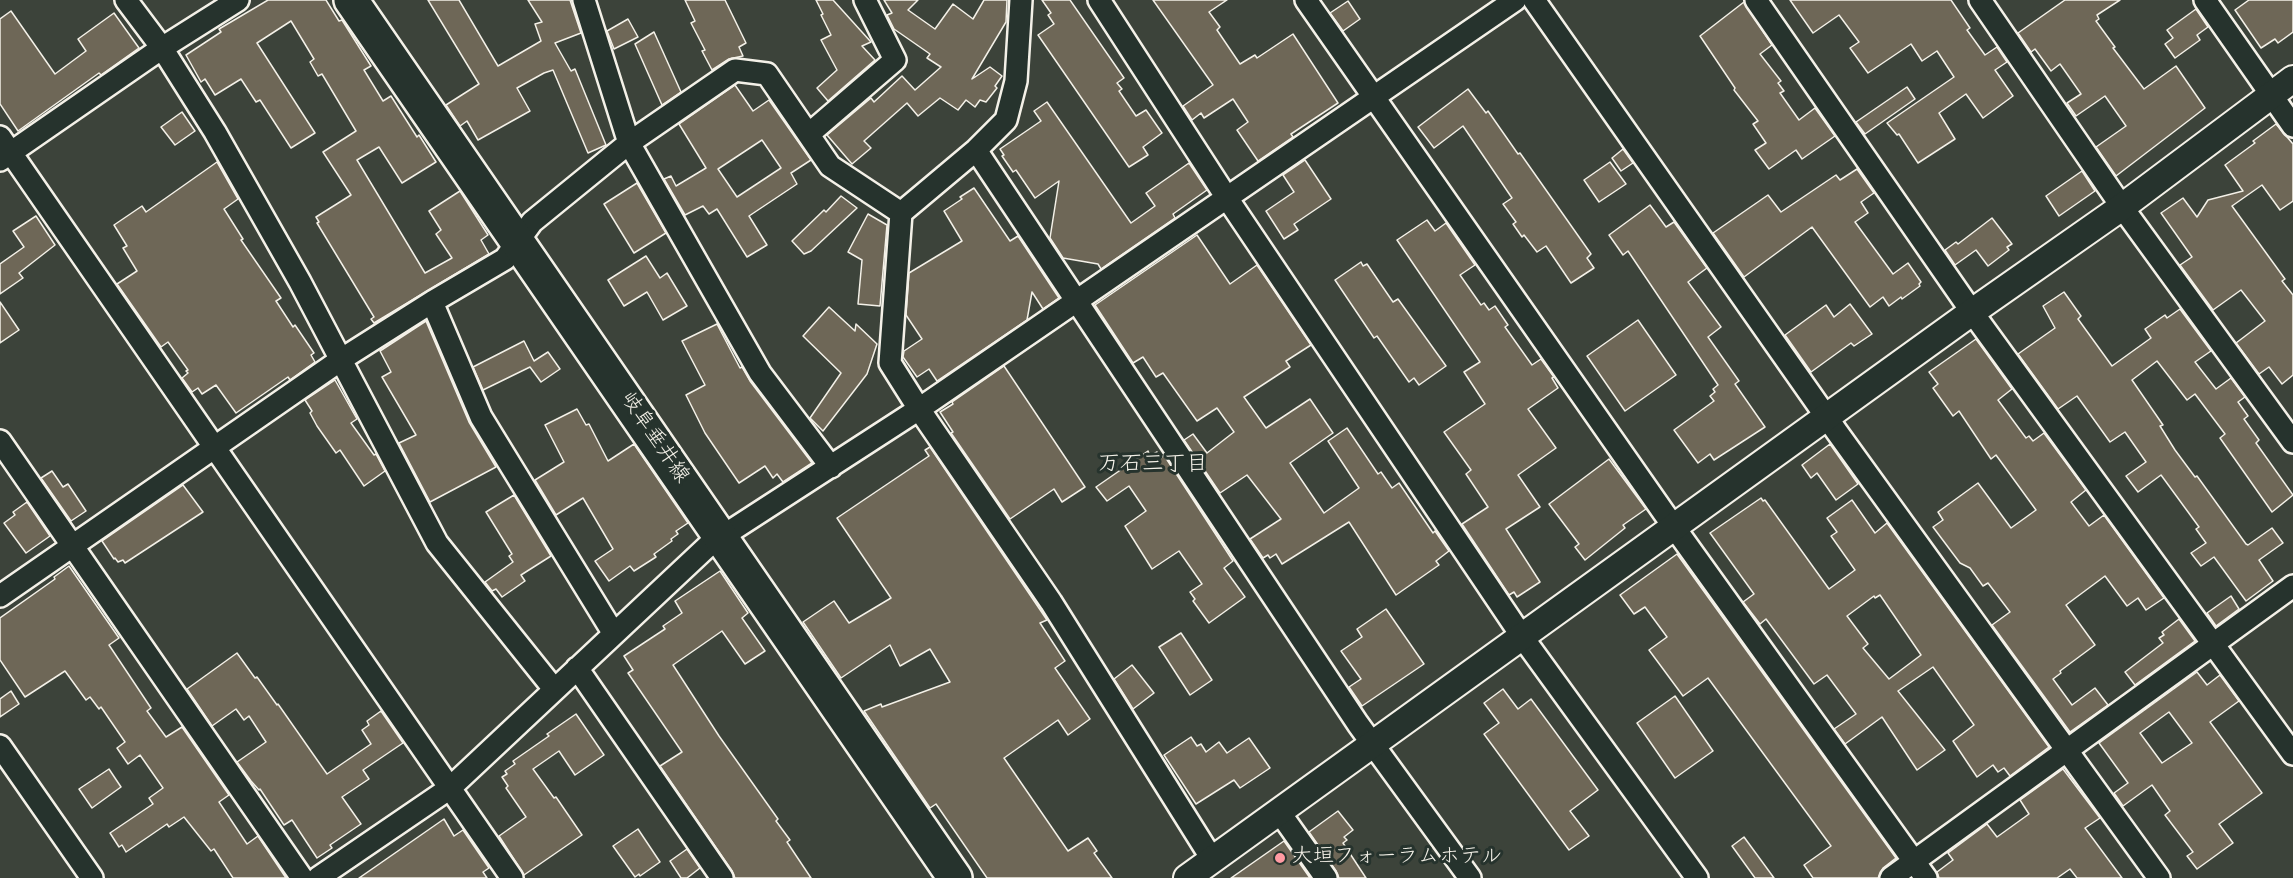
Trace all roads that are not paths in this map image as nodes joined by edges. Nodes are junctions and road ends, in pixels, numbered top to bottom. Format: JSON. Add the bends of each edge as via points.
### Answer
{"nodes":[{"id":1,"x":126,"y":0,"type":"edge"},
{"id":2,"x":238,"y":0,"type":"edge"},
{"id":3,"x":351,"y":0,"type":"edge"},
{"id":4,"x":584,"y":0,"type":"edge"},
{"id":5,"x":865,"y":0,"type":"edge"},
{"id":6,"x":1021,"y":0,"type":"edge"},
{"id":7,"x":1099,"y":0,"type":"edge"},
{"id":8,"x":1306,"y":0,"type":"edge"},
{"id":9,"x":1515,"y":0,"type":"edge"},
{"id":10,"x":1534,"y":0,"type":"edge"},
{"id":11,"x":1756,"y":0,"type":"edge"},
{"id":12,"x":1980,"y":0,"type":"edge"},
{"id":13,"x":2205,"y":0,"type":"edge"},
{"id":14,"x":162,"y":48,"type":"junction"},
{"id":15,"x":2293,"y":79,"type":"edge"},
{"id":16,"x":2271,"y":96,"type":"junction"},
{"id":17,"x":1373,"y":98,"type":"junction"},
{"id":18,"x":2293,"y":126,"type":"edge"},
{"id":19,"x":809,"y":134,"type":"junction"},
{"id":20,"x":629,"y":143,"type":"junction"},
{"id":21,"x":4,"y":150,"type":"edge"},
{"id":22,"x":976,"y":150,"type":"junction"},
{"id":23,"x":1227,"y":198,"type":"junction"},
{"id":24,"x":2122,"y":207,"type":"junction"},
{"id":25,"x":901,"y":213,"type":"junction"},
{"id":26,"x":519,"y":242,"type":"junction"},
{"id":27,"x":1077,"y":301,"type":"junction"},
{"id":28,"x":432,"y":302,"type":"junction"},
{"id":29,"x":1972,"y":312,"type":"junction"},
{"id":30,"x":342,"y":359,"type":"junction"},
{"id":31,"x":919,"y":409,"type":"junction"},
{"id":32,"x":1826,"y":417,"type":"junction"},
{"id":33,"x":0,"y":441,"type":"edge"},
{"id":34,"x":2293,"y":442,"type":"edge"},
{"id":35,"x":214,"y":447,"type":"junction"},
{"id":36,"x":831,"y":467,"type":"junction"},
{"id":37,"x":1674,"y":528,"type":"junction"},
{"id":38,"x":721,"y":536,"type":"junction"},
{"id":39,"x":72,"y":545,"type":"junction"},
{"id":40,"x":2293,"y":586,"type":"edge"},
{"id":41,"x":0,"y":596,"type":"edge"},
{"id":42,"x":614,"y":634,"type":"junction"},
{"id":43,"x":1523,"y":638,"type":"junction"},
{"id":44,"x":2214,"y":644,"type":"junction"},
{"id":45,"x":577,"y":668,"type":"junction"},
{"id":46,"x":554,"y":689,"type":"junction"},
{"id":47,"x":0,"y":746,"type":"edge"},
{"id":48,"x":1373,"y":746,"type":"junction"},
{"id":49,"x":2067,"y":752,"type":"junction"},
{"id":50,"x":2293,"y":754,"type":"edge"},
{"id":51,"x":450,"y":788,"type":"junction"},
{"id":52,"x":1280,"y":813,"type":"junction"},
{"id":53,"x":1212,"y":859,"type":"junction"},
{"id":54,"x":1920,"y":870,"type":"edge"},
{"id":55,"x":92,"y":878,"type":"edge"},
{"id":56,"x":302,"y":878,"type":"edge"},
{"id":57,"x":318,"y":878,"type":"edge"},
{"id":58,"x":512,"y":878,"type":"edge"},
{"id":59,"x":722,"y":878,"type":"edge"},
{"id":60,"x":955,"y":878,"type":"edge"},
{"id":61,"x":1187,"y":878,"type":"edge"},
{"id":62,"x":1326,"y":878,"type":"edge"},
{"id":63,"x":1470,"y":878,"type":"edge"},
{"id":64,"x":1697,"y":878,"type":"edge"},
{"id":65,"x":1891,"y":878,"type":"edge"},
{"id":66,"x":2159,"y":878,"type":"edge"}],
"edges":[{"from":1,"to":14,"type":"street"},
{"from":2,"to":14,"type":"street"},
{"from":3,"to":26,"type":"main road","name":"岐阜垂井線"},
{"from":4,"to":20,"type":"street"},
{"from":5,"to":19,"type":"street","via":[[895,60]]},
{"from":6,"to":22,"type":"street","via":[[1016,81],[1005,120]]},
{"from":7,"to":23,"type":"street"},
{"from":8,"to":17,"type":"street"},
{"from":9,"to":17,"type":"street"},
{"from":10,"to":32,"type":"street"},
{"from":11,"to":29,"type":"street"},
{"from":12,"to":24,"type":"street"},
{"from":13,"to":16,"type":"street"},
{"from":14,"to":21,"type":"street"},
{"from":14,"to":30,"type":"street","via":[[215,132]]},
{"from":15,"to":16,"type":"street"},
{"from":16,"to":18,"type":"street"},
{"from":16,"to":24,"type":"street"},
{"from":17,"to":23,"type":"street"},
{"from":17,"to":37,"type":"street"},
{"from":19,"to":20,"type":"street","via":[[767,75],[735,70]]},
{"from":19,"to":25,"type":"street","via":[[830,166]]},
{"from":20,"to":26,"type":"street","via":[[532,222]]},
{"from":20,"to":36,"type":"street","via":[[760,373]]},
{"from":21,"to":35,"type":"street"},
{"from":22,"to":25,"type":"street"},
{"from":22,"to":27,"type":"street"},
{"from":23,"to":27,"type":"street"},
{"from":23,"to":43,"type":"street"},
{"from":24,"to":29,"type":"street"},
{"from":24,"to":34,"type":"street"},
{"from":25,"to":31,"type":"street","via":[[890,363]]},
{"from":26,"to":28,"type":"street","via":[[505,259]]},
{"from":26,"to":38,"type":"main road","name":"岐阜垂井線"},
{"from":27,"to":31,"type":"street"},
{"from":27,"to":48,"type":"street"},
{"from":28,"to":30,"type":"street"},
{"from":28,"to":42,"type":"street","via":[[482,417]]},
{"from":29,"to":32,"type":"street"},
{"from":29,"to":44,"type":"street"},
{"from":30,"to":35,"type":"street"},
{"from":30,"to":46,"type":"street","via":[[437,543]]},
{"from":31,"to":36,"type":"street"},
{"from":31,"to":53,"type":"street","via":[[1051,602]]},
{"from":32,"to":37,"type":"street"},
{"from":32,"to":49,"type":"street"},
{"from":33,"to":39,"type":"street"},
{"from":35,"to":39,"type":"street"},
{"from":35,"to":51,"type":"street"},
{"from":36,"to":38,"type":"street"},
{"from":37,"to":43,"type":"street"},
{"from":37,"to":54,"type":"street"},
{"from":38,"to":42,"type":"street"},
{"from":38,"to":60,"type":"main road","name":"岐阜垂井線"},
{"from":39,"to":41,"type":"street"},
{"from":39,"to":56,"type":"street"},
{"from":40,"to":44,"type":"street"},
{"from":42,"to":45,"type":"street"},
{"from":43,"to":48,"type":"street"},
{"from":43,"to":64,"type":"street"},
{"from":44,"to":49,"type":"street"},
{"from":44,"to":50,"type":"street"},
{"from":45,"to":46,"type":"street"},
{"from":45,"to":59,"type":"street"},
{"from":46,"to":51,"type":"street"},
{"from":47,"to":55,"type":"street"},
{"from":48,"to":52,"type":"street"},
{"from":48,"to":63,"type":"street"},
{"from":49,"to":54,"type":"street"},
{"from":49,"to":66,"type":"street"},
{"from":51,"to":57,"type":"street"},
{"from":51,"to":58,"type":"street"},
{"from":52,"to":53,"type":"street"},
{"from":52,"to":62,"type":"street"},
{"from":53,"to":61,"type":"street"},
{"from":54,"to":65,"type":"street"}]}
